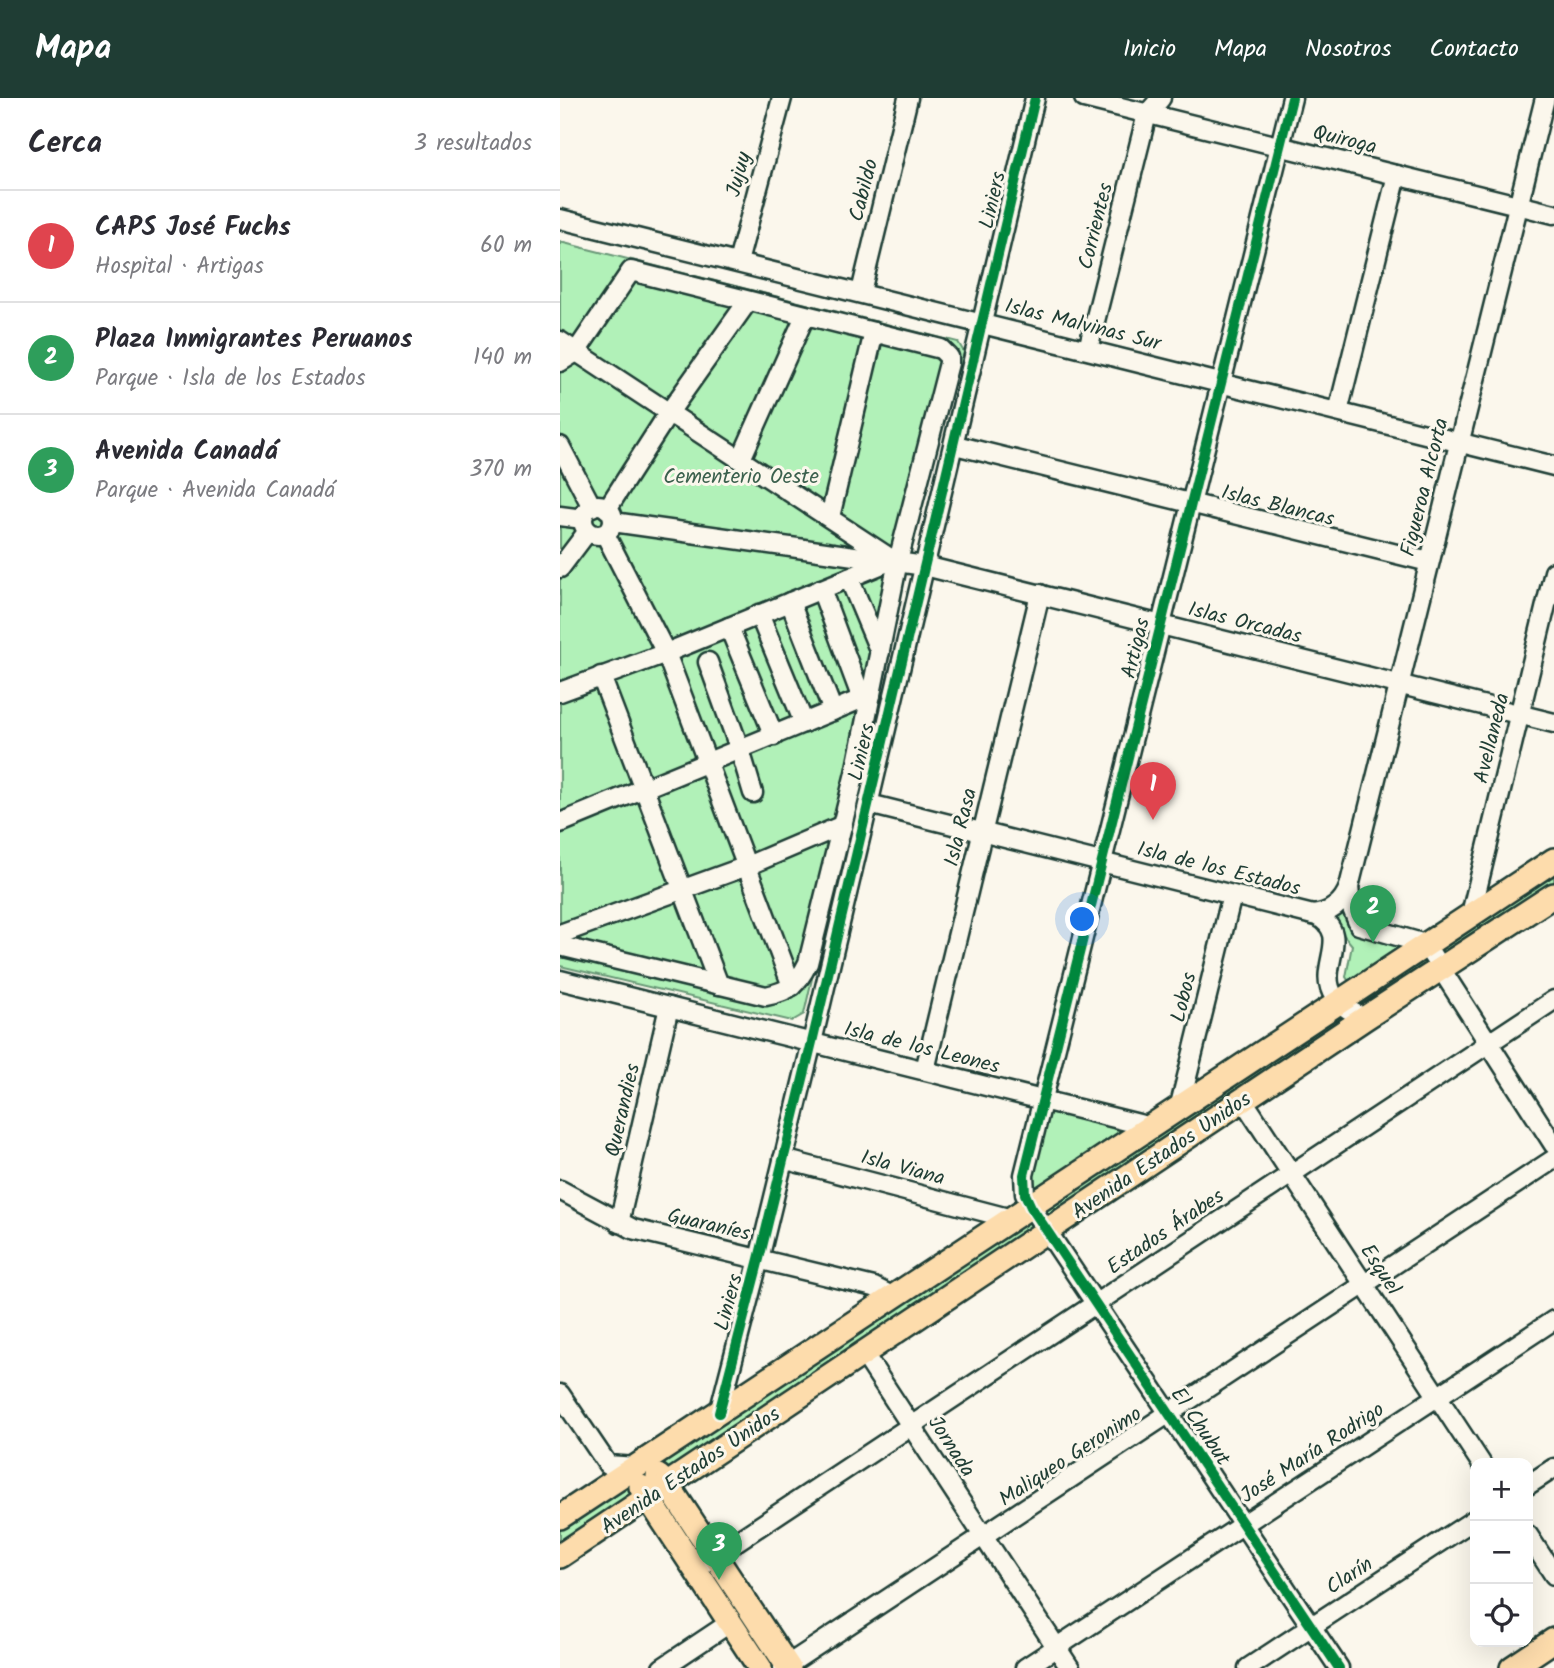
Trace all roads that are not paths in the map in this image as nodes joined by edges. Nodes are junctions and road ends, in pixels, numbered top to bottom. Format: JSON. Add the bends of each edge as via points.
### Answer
{"nodes":[{"id":1,"x":782,"y":98,"type":"edge"},
{"id":2,"x":908,"y":98,"type":"edge"},
{"id":3,"x":1035,"y":98,"type":"edge"},
{"id":4,"x":1084,"y":98,"type":"edge"},
{"id":5,"x":1161,"y":98,"type":"edge"},
{"id":6,"x":1292,"y":98,"type":"edge"},
{"id":7,"x":1545,"y":98,"type":"edge"},
{"id":8,"x":1111,"y":102,"type":"edge"},
{"id":9,"x":1147,"y":114,"type":"junction"},
{"id":10,"x":1280,"y":146,"type":"junction"},
{"id":11,"x":1397,"y":175,"type":"junction"},
{"id":12,"x":1518,"y":205,"type":"junction"},
{"id":13,"x":1554,"y":214,"type":"edge"},
{"id":14,"x":560,"y":219,"type":"edge"},
{"id":15,"x":738,"y":262,"type":"junction"},
{"id":16,"x":862,"y":292,"type":"junction"},
{"id":17,"x":748,"y":301,"type":"junction"},
{"id":18,"x":805,"y":316,"type":"junction"},
{"id":19,"x":984,"y":323,"type":"junction"},
{"id":20,"x":874,"y":332,"type":"junction"},
{"id":21,"x":560,"y":341,"type":"edge"},
{"id":22,"x":1088,"y":349,"type":"junction"},
{"id":23,"x":576,"y":352,"type":"junction"},
{"id":24,"x":560,"y":362,"type":"edge"},
{"id":25,"x":1221,"y":382,"type":"junction"},
{"id":26,"x":670,"y":411,"type":"junction"},
{"id":27,"x":1338,"y":412,"type":"junction"},
{"id":28,"x":1459,"y":442,"type":"junction"},
{"id":29,"x":955,"y":444,"type":"junction"},
{"id":30,"x":560,"y":446,"type":"edge"},
{"id":31,"x":741,"y":459,"type":"junction"},
{"id":32,"x":1554,"y":466,"type":"edge"},
{"id":33,"x":1191,"y":503,"type":"junction"},
{"id":34,"x":560,"y":516,"type":"edge"},
{"id":35,"x":830,"y":517,"type":"junction"},
{"id":36,"x":598,"y":520,"type":"junction"},
{"id":37,"x":896,"y":560,"type":"junction"},
{"id":38,"x":1429,"y":562,"type":"junction"},
{"id":39,"x":925,"y":566,"type":"junction"},
{"id":40,"x":560,"y":568,"type":"edge"},
{"id":41,"x":1554,"y":572,"type":"edge"},
{"id":42,"x":849,"y":578,"type":"junction"},
{"id":43,"x":821,"y":589,"type":"junction"},
{"id":44,"x":1040,"y":594,"type":"junction"},
{"id":45,"x":790,"y":602,"type":"junction"},
{"id":46,"x":759,"y":614,"type":"junction"},
{"id":47,"x":1161,"y":625,"type":"junction"},
{"id":48,"x":729,"y":627,"type":"junction"},
{"id":49,"x":880,"y":652,"type":"junction"},
{"id":50,"x":666,"y":653,"type":"junction"},
{"id":51,"x":708,"y":662,"type":"dead end"},
{"id":52,"x":560,"y":674,"type":"edge"},
{"id":53,"x":601,"y":676,"type":"junction"},
{"id":54,"x":1398,"y":684,"type":"junction"},
{"id":55,"x":568,"y":689,"type":"edge"},
{"id":56,"x":867,"y":697,"type":"junction"},
{"id":57,"x":833,"y":711,"type":"junction"},
{"id":58,"x":1520,"y":715,"type":"junction"},
{"id":59,"x":804,"y":723,"type":"junction"},
{"id":60,"x":1554,"y":723,"type":"edge"},
{"id":61,"x":774,"y":736,"type":"junction"},
{"id":62,"x":740,"y":750,"type":"junction"},
{"id":63,"x":708,"y":763,"type":"junction"},
{"id":64,"x":644,"y":789,"type":"junction"},
{"id":65,"x":753,"y":793,"type":"dead end"},
{"id":66,"x":869,"y":804,"type":"junction"},
{"id":67,"x":560,"y":823,"type":"edge"},
{"id":68,"x":843,"y":825,"type":"junction"},
{"id":69,"x":982,"y":833,"type":"junction"},
{"id":70,"x":1554,"y":860,"type":"edge"},
{"id":71,"x":1102,"y":863,"type":"junction"},
{"id":72,"x":747,"y":866,"type":"junction"},
{"id":73,"x":1349,"y":887,"type":"junction"},
{"id":74,"x":681,"y":888,"type":"junction"},
{"id":75,"x":1232,"y":895,"type":"junction"},
{"id":76,"x":1554,"y":895,"type":"edge"},
{"id":77,"x":1471,"y":914,"type":"junction"},
{"id":78,"x":1314,"y":915,"type":"junction"},
{"id":79,"x":560,"y":934,"type":"edge"},
{"id":80,"x":1425,"y":944,"type":"junction"},
{"id":81,"x":560,"y":946,"type":"edge"},
{"id":82,"x":1440,"y":969,"type":"junction"},
{"id":83,"x":560,"y":980,"type":"edge"},
{"id":84,"x":719,"y":985,"type":"junction"},
{"id":85,"x":792,"y":986,"type":"junction"},
{"id":86,"x":1554,"y":1000,"type":"edge"},
{"id":87,"x":1340,"y":1004,"type":"junction"},
{"id":88,"x":669,"y":1007,"type":"junction"},
{"id":89,"x":1365,"y":1018,"type":"junction"},
{"id":90,"x":812,"y":1042,"type":"junction"},
{"id":91,"x":1488,"y":1044,"type":"junction"},
{"id":92,"x":925,"y":1070,"type":"junction"},
{"id":93,"x":1243,"y":1100,"type":"junction"},
{"id":94,"x":1044,"y":1101,"type":"junction"},
{"id":95,"x":1179,"y":1110,"type":"junction"},
{"id":96,"x":1150,"y":1127,"type":"junction"},
{"id":97,"x":1554,"y":1145,"type":"edge"},
{"id":98,"x":783,"y":1159,"type":"junction"},
{"id":99,"x":1554,"y":1159,"type":"edge"},
{"id":100,"x":1291,"y":1174,"type":"junction"},
{"id":101,"x":560,"y":1190,"type":"edge"},
{"id":102,"x":1022,"y":1213,"type":"junction"},
{"id":103,"x":619,"y":1223,"type":"junction"},
{"id":104,"x":1048,"y":1231,"type":"junction"},
{"id":105,"x":759,"y":1259,"type":"junction"},
{"id":106,"x":1364,"y":1284,"type":"junction"},
{"id":107,"x":894,"y":1297,"type":"junction"},
{"id":108,"x":1096,"y":1303,"type":"junction"},
{"id":109,"x":1554,"y":1320,"type":"edge"},
{"id":110,"x":864,"y":1354,"type":"junction"},
{"id":111,"x":560,"y":1394,"type":"edge"},
{"id":112,"x":1438,"y":1397,"type":"junction"},
{"id":113,"x":719,"y":1413,"type":"junction"},
{"id":114,"x":1169,"y":1413,"type":"junction"},
{"id":115,"x":911,"y":1426,"type":"junction"},
{"id":116,"x":1478,"y":1458,"type":"edge"},
{"id":117,"x":636,"y":1467,"type":"junction"},
{"id":118,"x":1554,"y":1468,"type":"edge"},
{"id":119,"x":1533,"y":1482,"type":"edge"},
{"id":120,"x":668,"y":1485,"type":"junction"},
{"id":121,"x":648,"y":1498,"type":"junction"},
{"id":122,"x":560,"y":1517,"type":"edge"},
{"id":123,"x":1472,"y":1521,"type":"edge"},
{"id":124,"x":1243,"y":1525,"type":"junction"},
{"id":125,"x":984,"y":1536,"type":"junction"},
{"id":126,"x":1533,"y":1543,"type":"edge"},
{"id":127,"x":560,"y":1556,"type":"edge"},
{"id":128,"x":715,"y":1556,"type":"junction"},
{"id":129,"x":695,"y":1569,"type":"junction"},
{"id":130,"x":1554,"y":1575,"type":"edge"},
{"id":131,"x":731,"y":1622,"type":"junction"},
{"id":132,"x":1311,"y":1626,"type":"junction"},
{"id":133,"x":1554,"y":1640,"type":"edge"},
{"id":134,"x":1057,"y":1647,"type":"junction"},
{"id":135,"x":786,"y":1667,"type":"edge"},
{"id":136,"x":662,"y":1668,"type":"edge"},
{"id":137,"x":760,"y":1668,"type":"edge"},
{"id":138,"x":1025,"y":1668,"type":"edge"},
{"id":139,"x":1070,"y":1668,"type":"edge"},
{"id":140,"x":1248,"y":1668,"type":"edge"},
{"id":141,"x":1339,"y":1668,"type":"edge"},
{"id":142,"x":1512,"y":1668,"type":"edge"}],
"edges":[{"from":1,"to":15,"type":"street","name":"Jujuy"},
{"from":2,"to":16,"type":"street","name":"Cabildo"},
{"from":3,"to":19,"type":"street","name":"Liniers"},
{"from":4,"to":8,"type":"street","name":"Quiroga"},
{"from":5,"to":9,"type":"street"},
{"from":6,"to":10,"type":"street","name":"Artigas"},
{"from":7,"to":12,"type":"street","name":"Figueroa Alcorta"},
{"from":8,"to":9,"type":"street","name":"Quiroga"},
{"from":9,"to":10,"type":"street","name":"Quiroga"},
{"from":9,"to":22,"type":"street","name":"Corrientes"},
{"from":10,"to":11,"type":"street","name":"Quiroga"},
{"from":10,"to":25,"type":"street","name":"Artigas"},
{"from":11,"to":12,"type":"street","name":"Quiroga"},
{"from":11,"to":27,"type":"street"},
{"from":12,"to":13,"type":"street","name":"Quiroga"},
{"from":12,"to":28,"type":"street","name":"Figueroa Alcorta"},
{"from":14,"to":15,"type":"street","name":"Islas Malvinas Sur"},
{"from":15,"to":16,"type":"street","name":"Islas Malvinas Sur"},
{"from":16,"to":19,"type":"street","name":"Islas Malvinas Sur"},
{"from":17,"to":18,"type":"street"},
{"from":17,"to":23,"type":"street","via":[[631,271]]},
{"from":17,"to":26,"type":"street"},
{"from":18,"to":20,"type":"street"},
{"from":18,"to":31,"type":"street"},
{"from":19,"to":22,"type":"street","name":"Islas Malvinas Sur"},
{"from":19,"to":29,"type":"street","name":"Liniers"},
{"from":20,"to":35,"type":"street"},
{"from":20,"to":37,"type":"street","via":[[941,349],[949,357]]},
{"from":21,"to":23,"type":"street"},
{"from":22,"to":25,"type":"street","name":"Islas Malvinas Sur"},
{"from":23,"to":24,"type":"street"},
{"from":23,"to":26,"type":"street"},
{"from":25,"to":27,"type":"street","name":"Islas Malvinas Sur"},
{"from":25,"to":33,"type":"street","name":"Artigas"},
{"from":26,"to":31,"type":"street"},
{"from":26,"to":36,"type":"street"},
{"from":27,"to":28,"type":"street","name":"Islas Malvinas Sur"},
{"from":28,"to":32,"type":"street","name":"Islas Malvinas Sur"},
{"from":28,"to":38,"type":"street","name":"Figueroa Alcorta"},
{"from":29,"to":33,"type":"street","name":"Islas Blancas"},
{"from":29,"to":39,"type":"street","name":"Liniers"},
{"from":30,"to":36,"type":"street"},
{"from":31,"to":35,"type":"street"},
{"from":33,"to":38,"type":"street","name":"Islas Blancas"},
{"from":33,"to":47,"type":"street","name":"Artigas"},
{"from":34,"to":36,"type":"street","name":"Islas Orcadas"},
{"from":35,"to":37,"type":"street"},
{"from":36,"to":37,"type":"street","name":"Islas Orcadas"},
{"from":36,"to":40,"type":"street"},
{"from":36,"to":50,"type":"street"},
{"from":37,"to":39,"type":"street","name":"Islas Orcadas"},
{"from":37,"to":42,"type":"street"},
{"from":37,"to":49,"type":"street"},
{"from":38,"to":54,"type":"street","name":"Figueroa Alcorta"},
{"from":39,"to":44,"type":"street","name":"Islas Orcadas"},
{"from":39,"to":66,"type":"street","name":"Liniers"},
{"from":41,"to":58,"type":"street","name":"Avellaneda"},
{"from":42,"to":43,"type":"street"},
{"from":42,"to":49,"type":"street"},
{"from":43,"to":45,"type":"street"},
{"from":43,"to":56,"type":"street"},
{"from":44,"to":47,"type":"street","name":"Islas Orcadas"},
{"from":44,"to":69,"type":"street","name":"Isla Rasa"},
{"from":45,"to":46,"type":"street"},
{"from":45,"to":57,"type":"street"},
{"from":46,"to":48,"type":"street"},
{"from":46,"to":59,"type":"street"},
{"from":47,"to":54,"type":"street","name":"Islas Orcadas"},
{"from":47,"to":71,"type":"street","name":"Artigas"},
{"from":48,"to":50,"type":"street"},
{"from":48,"to":61,"type":"street"},
{"from":49,"to":56,"type":"street"},
{"from":50,"to":53,"type":"street"},
{"from":50,"to":63,"type":"street"},
{"from":51,"to":62,"type":"street"},
{"from":52,"to":55,"type":"street"},
{"from":53,"to":55,"type":"street"},
{"from":53,"to":64,"type":"street"},
{"from":54,"to":58,"type":"street","name":"Islas Orcadas"},
{"from":54,"to":73,"type":"street","name":"Figueroa Alcorta"},
{"from":56,"to":57,"type":"street"},
{"from":56,"to":68,"type":"street"},
{"from":57,"to":59,"type":"street"},
{"from":58,"to":60,"type":"street","name":"Islas Orcadas"},
{"from":58,"to":77,"type":"street","name":"Avellaneda"},
{"from":59,"to":61,"type":"street"},
{"from":61,"to":62,"type":"street"},
{"from":62,"to":63,"type":"street"},
{"from":62,"to":65,"type":"street"},
{"from":63,"to":64,"type":"street"},
{"from":63,"to":72,"type":"street"},
{"from":64,"to":67,"type":"street"},
{"from":64,"to":74,"type":"street"},
{"from":66,"to":69,"type":"street","name":"Isla de los Estados"},
{"from":66,"to":90,"type":"street","name":"Liniers"},
{"from":68,"to":72,"type":"street"},
{"from":68,"to":85,"type":"street","via":[[808,963]]},
{"from":69,"to":71,"type":"street","name":"Isla de los Estados"},
{"from":69,"to":92,"type":"street","name":"Isla Rasa"},
{"from":70,"to":77,"type":"main road","name":"Avenida Estados Unidos"},
{"from":71,"to":75,"type":"street","name":"Isla de los Estados"},
{"from":71,"to":94,"type":"street","name":"Artigas"},
{"from":72,"to":74,"type":"street"},
{"from":72,"to":85,"type":"street"},
{"from":73,"to":78,"type":"street","name":"Isla de los Estados","via":[[1336,906]]},
{"from":73,"to":80,"type":"street","via":[[1359,925]]},
{"from":74,"to":79,"type":"street"},
{"from":74,"to":84,"type":"street"},
{"from":75,"to":78,"type":"street","name":"Isla de los Estados"},
{"from":75,"to":95,"type":"street","name":"Lobos"},
{"from":76,"to":82,"type":"main road","name":"Avenida Estados Unidos"},
{"from":77,"to":80,"type":"main road","name":"Avenida Estados Unidos"},
{"from":78,"to":87,"type":"street","name":"Isla de los Estados","via":[[1333,933],[1328,983]]},
{"from":80,"to":82,"type":"street"},
{"from":80,"to":87,"type":"main road","name":"Avenida Estados Unidos"},
{"from":81,"to":84,"type":"street"},
{"from":82,"to":89,"type":"main road","name":"Avenida Estados Unidos"},
{"from":82,"to":91,"type":"street"},
{"from":83,"to":88,"type":"street","name":"Isla de los Leones"},
{"from":84,"to":85,"type":"street","via":[[766,996]]},
{"from":86,"to":91,"type":"street","name":"Estados Árabes"},
{"from":87,"to":89,"type":"street"},
{"from":87,"to":95,"type":"main road","name":"Avenida Estados Unidos"},
{"from":88,"to":90,"type":"street","name":"Isla de los Leones"},
{"from":88,"to":103,"type":"street","name":"Querandies"},
{"from":89,"to":93,"type":"main road","name":"Avenida Estados Unidos"},
{"from":90,"to":92,"type":"street","name":"Isla de los Leones"},
{"from":90,"to":98,"type":"street","name":"Liniers"},
{"from":91,"to":97,"type":"street"},
{"from":91,"to":100,"type":"street","name":"Estados Árabes"},
{"from":92,"to":94,"type":"street","name":"Isla de los Leones"},
{"from":93,"to":100,"type":"street","name":"Esquel"},
{"from":93,"to":104,"type":"main road","name":"Avenida Estados Unidos"},
{"from":94,"to":96,"type":"street","name":"Isla de los Leones"},
{"from":94,"to":102,"type":"street","name":"Artigas","via":[[1024,1175]]},
{"from":95,"to":96,"type":"main road","name":"Avenida Estados Unidos"},
{"from":96,"to":102,"type":"main road","name":"Avenida Estados Unidos"},
{"from":98,"to":102,"type":"street","name":"Isla Viana"},
{"from":98,"to":105,"type":"street","name":"Liniers"},
{"from":99,"to":106,"type":"street","name":"Maliqueo Geronimo"},
{"from":100,"to":106,"type":"street","name":"Esquel"},
{"from":100,"to":108,"type":"street","name":"Estados Árabes"},
{"from":101,"to":103,"type":"street","name":"Guaraníes"},
{"from":102,"to":104,"type":"street","name":"El Chubut"},
{"from":102,"to":107,"type":"main road","name":"Avenida Estados Unidos"},
{"from":103,"to":105,"type":"street","name":"Guaraníes"},
{"from":104,"to":108,"type":"street","name":"El Chubut"},
{"from":104,"to":110,"type":"main road","name":"Avenida Estados Unidos"},
{"from":105,"to":107,"type":"street","name":"Guaraníes","via":[[874,1287]]},
{"from":105,"to":113,"type":"street","name":"Liniers"},
{"from":106,"to":112,"type":"street","name":"Esquel"},
{"from":106,"to":114,"type":"street","name":"Maliqueo Geronimo"},
{"from":107,"to":113,"type":"main road","name":"Avenida Estados Unidos"},
{"from":108,"to":114,"type":"street","name":"El Chubut"},
{"from":108,"to":115,"type":"street","name":"Estados Árabes"},
{"from":109,"to":112,"type":"street","name":"José María Rodrigo"},
{"from":110,"to":115,"type":"street","name":"Jornada"},
{"from":110,"to":120,"type":"main road","name":"Avenida Estados Unidos"},
{"from":111,"to":117,"type":"street","via":[[608,1465]]},
{"from":112,"to":116,"type":"street","name":"Esquel"},
{"from":112,"to":124,"type":"street","name":"José María Rodrigo"},
{"from":113,"to":117,"type":"main road","name":"Avenida Estados Unidos"},
{"from":114,"to":124,"type":"street","name":"El Chubut"},
{"from":114,"to":125,"type":"street","name":"Maliqueo Geronimo"},
{"from":115,"to":125,"type":"street","name":"Jornada"},
{"from":115,"to":128,"type":"street","name":"Estados Árabes"},
{"from":117,"to":120,"type":"main road"},
{"from":117,"to":121,"type":"main road","via":[[636,1477]]},
{"from":117,"to":122,"type":"main road","name":"Avenida Estados Unidos"},
{"from":118,"to":119,"type":"street"},
{"from":120,"to":121,"type":"main road","name":"Avenida Estados Unidos"},
{"from":120,"to":128,"type":"main road"},
{"from":121,"to":127,"type":"main road","name":"Avenida Estados Unidos"},
{"from":121,"to":129,"type":"main road"},
{"from":123,"to":132,"type":"street","name":"Clarín"},
{"from":124,"to":132,"type":"street","name":"El Chubut"},
{"from":124,"to":134,"type":"street","name":"José María Rodrigo"},
{"from":125,"to":134,"type":"street","name":"Jornada"},
{"from":125,"to":135,"type":"street","name":"Maliqueo Geronimo"},
{"from":126,"to":130,"type":"street"},
{"from":128,"to":129,"type":"street","name":"Estados Árabes"},
{"from":128,"to":135,"type":"main road"},
{"from":129,"to":131,"type":"main road"},
{"from":131,"to":136,"type":"street"},
{"from":131,"to":137,"type":"main road"},
{"from":132,"to":140,"type":"street","name":"Clarín"},
{"from":132,"to":141,"type":"street","name":"El Chubut"},
{"from":133,"to":142,"type":"main road"},
{"from":134,"to":138,"type":"street","name":"José María Rodrigo"},
{"from":134,"to":139,"type":"street","name":"Jornada"}]}
